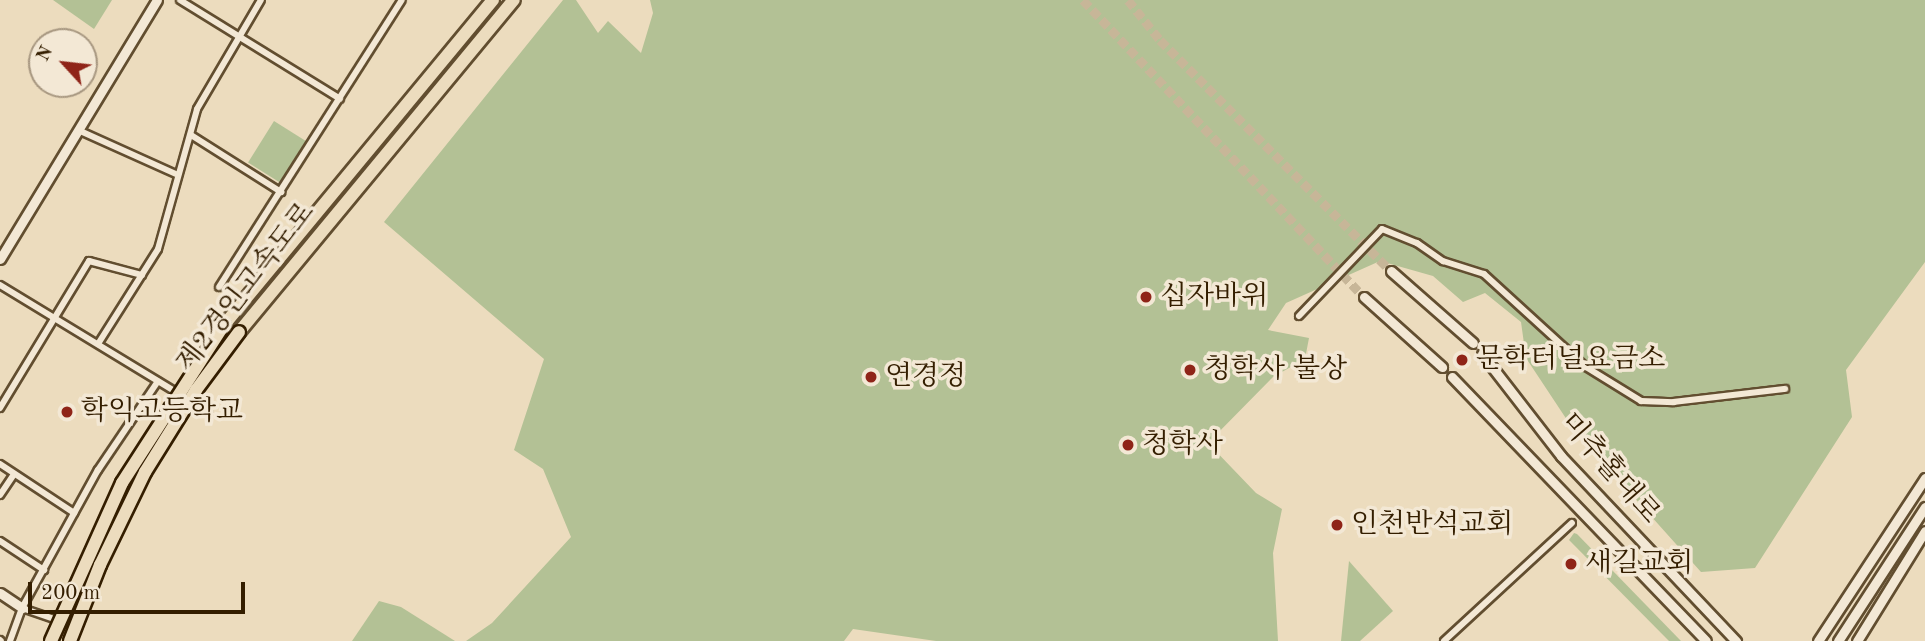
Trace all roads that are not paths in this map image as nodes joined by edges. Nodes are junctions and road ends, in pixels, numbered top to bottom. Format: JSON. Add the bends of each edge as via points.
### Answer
{"nodes":[{"id":1,"x":157,"y":0,"type":"edge"},
{"id":2,"x":180,"y":0,"type":"edge"},
{"id":3,"x":261,"y":0,"type":"edge"},
{"id":4,"x":402,"y":0,"type":"edge"},
{"id":5,"x":494,"y":0,"type":"edge"},
{"id":6,"x":514,"y":0,"type":"edge"},
{"id":7,"x":239,"y":37,"type":"junction"},
{"id":8,"x":340,"y":99,"type":"junction"},
{"id":9,"x":78,"y":130,"type":"junction"},
{"id":10,"x":191,"y":135,"type":"junction"},
{"id":11,"x":176,"y":174,"type":"junction"},
{"id":12,"x":281,"y":192,"type":"junction"},
{"id":13,"x":0,"y":259,"type":"edge"},
{"id":14,"x":1391,"y":271,"type":"tunnel mouth"},
{"id":15,"x":142,"y":275,"type":"junction"},
{"id":16,"x":0,"y":285,"type":"edge"},
{"id":17,"x":219,"y":287,"type":"dead end"},
{"id":18,"x":1364,"y":298,"type":"tunnel mouth"},
{"id":19,"x":1299,"y":316,"type":"dead end"},
{"id":20,"x":54,"y":317,"type":"junction"},
{"id":21,"x":98,"y":344,"type":"junction"},
{"id":22,"x":1473,"y":344,"type":"dead end"},
{"id":23,"x":1482,"y":354,"type":"dead end"},
{"id":24,"x":1442,"y":367,"type":"dead end"},
{"id":25,"x":1452,"y":377,"type":"dead end"},
{"id":26,"x":158,"y":381,"type":"junction"},
{"id":27,"x":1785,"y":389,"type":"dead end"},
{"id":28,"x":0,"y":408,"type":"edge"},
{"id":29,"x":208,"y":413,"type":"dead end"},
{"id":30,"x":0,"y":464,"type":"edge"},
{"id":31,"x":15,"y":474,"type":"junction"},
{"id":32,"x":1925,"y":478,"type":"edge"},
{"id":33,"x":0,"y":495,"type":"edge"},
{"id":34,"x":1925,"y":505,"type":"edge"},
{"id":35,"x":74,"y":513,"type":"junction"},
{"id":36,"x":1572,"y":523,"type":"dead end"},
{"id":37,"x":1925,"y":531,"type":"edge"},
{"id":38,"x":0,"y":541,"type":"edge"},
{"id":39,"x":44,"y":569,"type":"junction"},
{"id":40,"x":0,"y":593,"type":"edge"},
{"id":41,"x":22,"y":608,"type":"junction"},
{"id":42,"x":1821,"y":639,"type":"edge"},
{"id":43,"x":10,"y":641,"type":"edge"},
{"id":44,"x":51,"y":641,"type":"edge"},
{"id":45,"x":71,"y":641,"type":"edge"},
{"id":46,"x":76,"y":641,"type":"edge"},
{"id":47,"x":1444,"y":641,"type":"edge"},
{"id":48,"x":1706,"y":641,"type":"edge"},
{"id":49,"x":1736,"y":641,"type":"edge"},
{"id":50,"x":1838,"y":641,"type":"edge"},
{"id":51,"x":1857,"y":641,"type":"edge"}],
"edges":[{"from":1,"to":9,"type":"main road"},
{"from":2,"to":7,"type":"street"},
{"from":3,"to":7,"type":"street"},
{"from":4,"to":8,"type":"street"},
{"from":5,"to":44,"type":"highway","name":"제2경인고속도로","bridge":true,"via":[[224,325],[122,483]]},
{"from":6,"to":45,"type":"highway","name":"제2경인고속도로","bridge":true,"via":[[239,332],[145,472],[100,565]]},
{"from":7,"to":8,"type":"street"},
{"from":7,"to":10,"type":"street","via":[[197,109]]},
{"from":8,"to":12,"type":"street"},
{"from":9,"to":11,"type":"street"},
{"from":9,"to":13,"type":"main road"},
{"from":10,"to":11,"type":"street"},
{"from":10,"to":12,"type":"street"},
{"from":11,"to":15,"type":"street","via":[[158,249]]},
{"from":12,"to":17,"type":"street"},
{"from":14,"to":22,"type":"main road"},
{"from":15,"to":20,"type":"street","via":[[89,261]]},
{"from":15,"to":21,"type":"street"},
{"from":16,"to":20,"type":"street"},
{"from":18,"to":24,"type":"main road"},
{"from":19,"to":27,"type":"street","via":[[1382,229],[1417,243],[1443,261],[1483,274],[1586,367],[1641,401],[1674,402]]},
{"from":20,"to":21,"type":"street"},
{"from":20,"to":28,"type":"street"},
{"from":21,"to":26,"type":"street"},
{"from":23,"to":49,"type":"main road","name":"미추홀대로","via":[[1514,389],[1562,456]]},
{"from":25,"to":48,"type":"main road","name":"미추홀대로"},
{"from":26,"to":29,"type":"street"},
{"from":26,"to":35,"type":"street","via":[[123,428]]},
{"from":30,"to":31,"type":"street"},
{"from":31,"to":33,"type":"street"},
{"from":31,"to":35,"type":"street"},
{"from":32,"to":42,"type":"main road"},
{"from":34,"to":50,"type":"main road"},
{"from":35,"to":39,"type":"street"},
{"from":36,"to":47,"type":"street"},
{"from":37,"to":51,"type":"main road"},
{"from":38,"to":39,"type":"street"},
{"from":39,"to":41,"type":"street"},
{"from":40,"to":41,"type":"main road"},
{"from":41,"to":43,"type":"street"},
{"from":41,"to":46,"type":"street","via":[[75,624]]}]}
